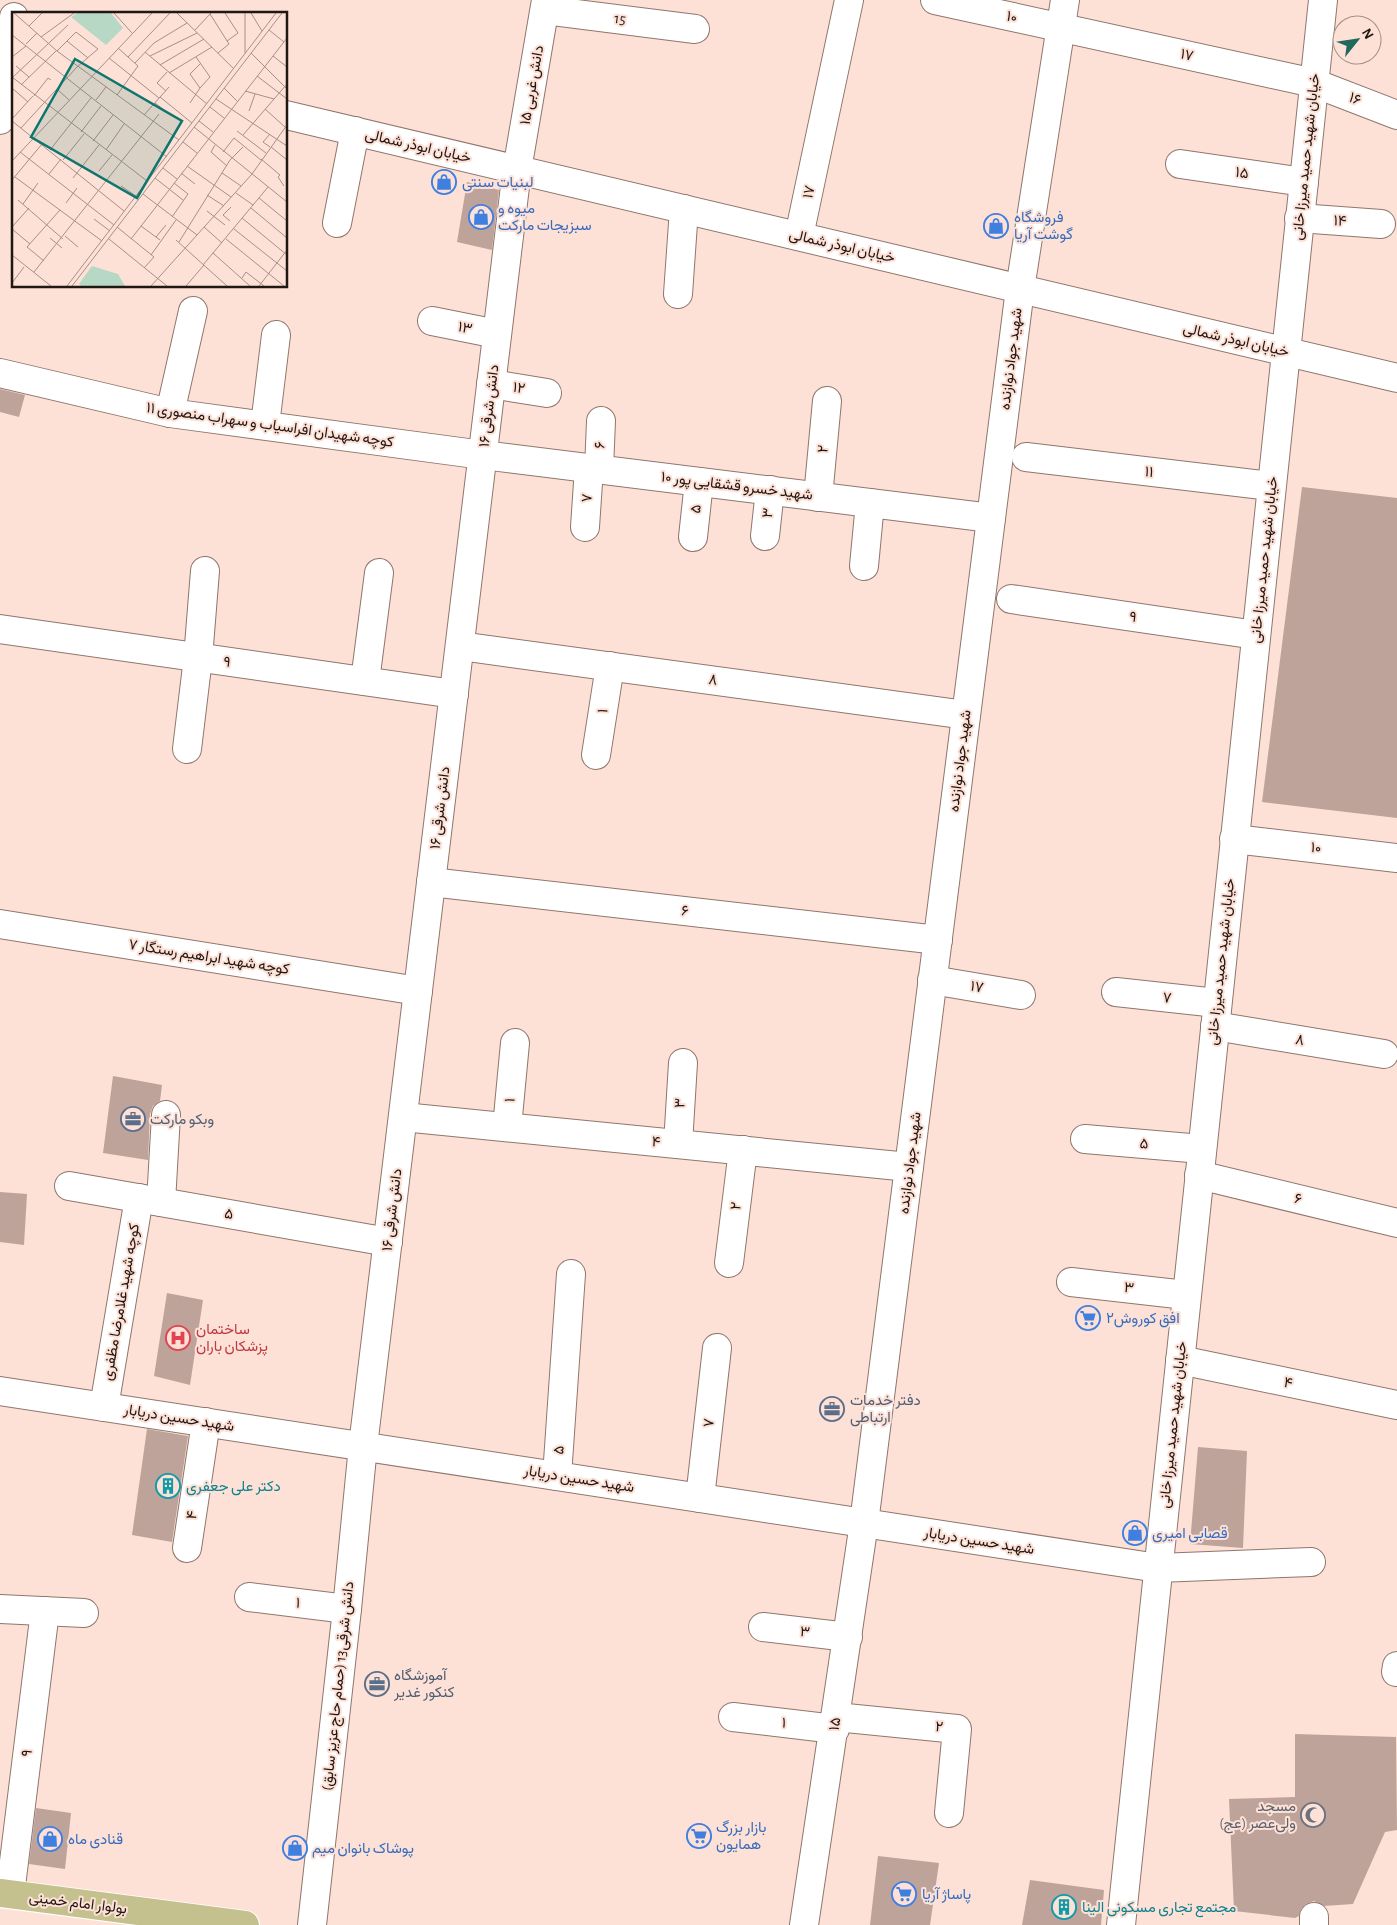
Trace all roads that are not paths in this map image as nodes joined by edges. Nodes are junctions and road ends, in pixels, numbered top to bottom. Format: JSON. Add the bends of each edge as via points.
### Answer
{"nodes":[{"id":1,"x":849,"y":0,"type":"edge"},
{"id":2,"x":935,"y":0,"type":"edge"},
{"id":3,"x":1065,"y":0,"type":"edge"},
{"id":4,"x":1323,"y":0,"type":"edge"},
{"id":5,"x":545,"y":5,"type":"edge"},
{"id":6,"x":12,"y":26,"type":"edge"},
{"id":7,"x":1061,"y":28,"type":"junction"},
{"id":8,"x":695,"y":29,"type":"dead end"},
{"id":9,"x":8,"y":49,"type":"edge"},
{"id":10,"x":1314,"y":83,"type":"junction"},
{"id":11,"x":288,"y":115,"type":"edge"},
{"id":12,"x":1397,"y":115,"type":"edge"},
{"id":13,"x":0,"y":120,"type":"edge"},
{"id":14,"x":355,"y":131,"type":"junction"},
{"id":15,"x":1180,"y":164,"type":"dead end"},
{"id":16,"x":518,"y":170,"type":"junction"},
{"id":17,"x":1304,"y":182,"type":"junction"},
{"id":18,"x":684,"y":209,"type":"junction"},
{"id":19,"x":1300,"y":218,"type":"junction"},
{"id":20,"x":338,"y":223,"type":"dead end"},
{"id":21,"x":1381,"y":224,"type":"dead end"},
{"id":22,"x":799,"y":236,"type":"junction"},
{"id":23,"x":1020,"y":289,"type":"junction"},
{"id":24,"x":678,"y":294,"type":"dead end"},
{"id":25,"x":193,"y":311,"type":"dead end"},
{"id":26,"x":432,"y":321,"type":"dead end"},
{"id":27,"x":497,"y":334,"type":"junction"},
{"id":28,"x":276,"y":335,"type":"dead end"},
{"id":29,"x":1285,"y":352,"type":"junction"},
{"id":30,"x":0,"y":373,"type":"edge"},
{"id":31,"x":1397,"y":378,"type":"edge"},
{"id":32,"x":491,"y":384,"type":"junction"},
{"id":33,"x":547,"y":393,"type":"dead end"},
{"id":34,"x":827,"y":401,"type":"dead end"},
{"id":35,"x":170,"y":412,"type":"junction"},
{"id":36,"x":602,"y":421,"type":"dead end"},
{"id":37,"x":266,"y":426,"type":"junction"},
{"id":38,"x":483,"y":455,"type":"junction"},
{"id":39,"x":1026,"y":458,"type":"dead end"},
{"id":40,"x":594,"y":469,"type":"junction"},
{"id":41,"x":699,"y":482,"type":"junction"},
{"id":42,"x":1272,"y":486,"type":"junction"},
{"id":43,"x":770,"y":490,"type":"junction"},
{"id":44,"x":818,"y":497,"type":"junction"},
{"id":45,"x":870,"y":503,"type":"junction"},
{"id":46,"x":991,"y":518,"type":"junction"},
{"id":47,"x":585,"y":527,"type":"dead end"},
{"id":48,"x":765,"y":536,"type":"dead end"},
{"id":49,"x":693,"y":537,"type":"dead end"},
{"id":50,"x":864,"y":566,"type":"dead end"},
{"id":51,"x":206,"y":571,"type":"dead end"},
{"id":52,"x":379,"y":572,"type":"dead end"},
{"id":53,"x":1011,"y":599,"type":"dead end"},
{"id":54,"x":0,"y":629,"type":"edge"},
{"id":55,"x":1256,"y":635,"type":"junction"},
{"id":56,"x":460,"y":646,"type":"junction"},
{"id":57,"x":198,"y":658,"type":"junction"},
{"id":58,"x":610,"y":666,"type":"junction"},
{"id":59,"x":365,"y":681,"type":"junction"},
{"id":60,"x":454,"y":694,"type":"junction"},
{"id":61,"x":966,"y":715,"type":"junction"},
{"id":62,"x":186,"y":749,"type":"dead end"},
{"id":63,"x":596,"y":755,"type":"dead end"},
{"id":64,"x":1234,"y":839,"type":"junction"},
{"id":65,"x":1397,"y":858,"type":"edge"},
{"id":66,"x":431,"y":882,"type":"junction"},
{"id":67,"x":0,"y":924,"type":"edge"},
{"id":68,"x":938,"y":940,"type":"junction"},
{"id":69,"x":932,"y":980,"type":"junction"},
{"id":70,"x":418,"y":991,"type":"junction"},
{"id":71,"x":1116,"y":992,"type":"dead end"},
{"id":72,"x":1021,"y":995,"type":"dead end"},
{"id":73,"x":1216,"y":1014,"type":"junction"},
{"id":74,"x":515,"y":1043,"type":"dead end"},
{"id":75,"x":1384,"y":1054,"type":"dead end"},
{"id":76,"x":683,"y":1063,"type":"dead end"},
{"id":77,"x":166,"y":1115,"type":"dead end"},
{"id":78,"x":403,"y":1117,"type":"junction"},
{"id":79,"x":507,"y":1127,"type":"junction"},
{"id":80,"x":1086,"y":1139,"type":"dead end"},
{"id":81,"x":678,"y":1144,"type":"junction"},
{"id":82,"x":744,"y":1150,"type":"junction"},
{"id":83,"x":1200,"y":1162,"type":"junction"},
{"id":84,"x":909,"y":1167,"type":"junction"},
{"id":85,"x":69,"y":1186,"type":"dead end"},
{"id":86,"x":150,"y":1200,"type":"junction"},
{"id":87,"x":1397,"y":1223,"type":"edge"},
{"id":88,"x":388,"y":1242,"type":"junction"},
{"id":89,"x":729,"y":1262,"type":"dead end"},
{"id":90,"x":571,"y":1274,"type":"dead end"},
{"id":91,"x":1071,"y":1282,"type":"dead end"},
{"id":92,"x":1186,"y":1295,"type":"junction"},
{"id":93,"x":717,"y":1348,"type":"dead end"},
{"id":94,"x":1180,"y":1360,"type":"junction"},
{"id":95,"x":0,"y":1391,"type":"edge"},
{"id":96,"x":1397,"y":1405,"type":"edge"},
{"id":97,"x":104,"y":1407,"type":"junction"},
{"id":98,"x":206,"y":1422,"type":"junction"},
{"id":99,"x":363,"y":1446,"type":"junction"},
{"id":100,"x":557,"y":1476,"type":"junction"},
{"id":101,"x":700,"y":1498,"type":"junction"},
{"id":102,"x":864,"y":1523,"type":"junction"},
{"id":103,"x":187,"y":1548,"type":"dead end"},
{"id":104,"x":1311,"y":1562,"type":"dead end"},
{"id":105,"x":1158,"y":1568,"type":"junction"},
{"id":106,"x":249,"y":1597,"type":"dead end"},
{"id":107,"x":348,"y":1609,"type":"junction"},
{"id":108,"x":0,"y":1610,"type":"edge"},
{"id":109,"x":45,"y":1611,"type":"junction"},
{"id":110,"x":84,"y":1613,"type":"dead end"},
{"id":111,"x":763,"y":1627,"type":"dead end"},
{"id":112,"x":848,"y":1637,"type":"junction"},
{"id":113,"x":1397,"y":1666,"type":"edge"},
{"id":114,"x":1396,"y":1672,"type":"edge"},
{"id":115,"x":733,"y":1717,"type":"dead end"},
{"id":116,"x":836,"y":1723,"type":"junction"},
{"id":117,"x":949,"y":1813,"type":"dead end"},
{"id":118,"x":5,"y":1894,"type":"edge"},
{"id":119,"x":246,"y":1925,"type":"edge"},
{"id":120,"x":312,"y":1925,"type":"edge"},
{"id":121,"x":804,"y":1925,"type":"edge"},
{"id":122,"x":1121,"y":1925,"type":"edge"}],
"edges":[{"from":1,"to":22,"type":"street","name":"۱۷"},
{"from":2,"to":7,"type":"street","name":"۱۰"},
{"from":3,"to":7,"type":"street","name":"شهید جواد نوازنده"},
{"from":4,"to":10,"type":"street","name":"خیابان شهید حمید میرزا خانی"},
{"from":5,"to":8,"type":"street","name":"15"},
{"from":5,"to":16,"type":"street","name":"دانش غربی ۱۵"},
{"from":6,"to":9,"type":"street"},
{"from":7,"to":10,"type":"street","name":"۱۷"},
{"from":7,"to":23,"type":"street","name":"شهید جواد نوازنده"},
{"from":9,"to":13,"type":"street"},
{"from":10,"to":12,"type":"street","name":"۱۶"},
{"from":10,"to":17,"type":"street","name":"خیابان شهید حمید میرزا خانی"},
{"from":11,"to":14,"type":"street","name":"خیابان ابوذر شمالی"},
{"from":14,"to":16,"type":"street","name":"خیابان ابوذر شمالی"},
{"from":14,"to":20,"type":"street"},
{"from":15,"to":17,"type":"street","name":"۱۵"},
{"from":16,"to":18,"type":"street","name":"خیابان ابوذر شمالی"},
{"from":16,"to":27,"type":"street","name":"دانش شرقی ۱۶"},
{"from":17,"to":19,"type":"street","name":"خیابان شهید حمید میرزا خانی"},
{"from":18,"to":22,"type":"street","name":"خیابان ابوذر شمالی"},
{"from":18,"to":24,"type":"street"},
{"from":19,"to":21,"type":"street","name":"۱۴"},
{"from":19,"to":29,"type":"street","name":"خیابان شهید حمید میرزا خانی"},
{"from":22,"to":23,"type":"street","name":"خیابان ابوذر شمالی"},
{"from":23,"to":29,"type":"street","name":"خیابان ابوذر شمالی"},
{"from":23,"to":46,"type":"street","name":"شهید جواد نوازنده"},
{"from":25,"to":35,"type":"street"},
{"from":26,"to":27,"type":"street","name":"۱۳"},
{"from":27,"to":32,"type":"street","name":"دانش شرقی ۱۶"},
{"from":28,"to":37,"type":"street"},
{"from":29,"to":31,"type":"street","name":"خیابان ابوذر شمالی"},
{"from":29,"to":42,"type":"street","name":"خیابان شهید حمید میرزا خانی"},
{"from":30,"to":35,"type":"street","name":"کوچه شهیدان افراسیاب و سهراب منصوری ۱۱"},
{"from":32,"to":33,"type":"street","name":"۱۲"},
{"from":32,"to":38,"type":"street","name":"دانش شرقی ۱۶"},
{"from":34,"to":44,"type":"street","name":"۲"},
{"from":35,"to":37,"type":"street","name":"کوچه شهیدان افراسیاب و سهراب منصوری ۱۱"},
{"from":36,"to":40,"type":"street","name":"۶"},
{"from":37,"to":38,"type":"street","name":"کوچه شهیدان افراسیاب و سهراب منصوری ۱۱"},
{"from":38,"to":40,"type":"street","name":"شهید خسرو قشقایی پور ۱۰"},
{"from":38,"to":56,"type":"street","name":"دانش شرقی ۱۶"},
{"from":39,"to":42,"type":"street","name":"۱۱"},
{"from":40,"to":41,"type":"street","name":"شهید خسرو قشقایی پور ۱۰"},
{"from":40,"to":47,"type":"street","name":"۷"},
{"from":41,"to":43,"type":"street","name":"شهید خسرو قشقایی پور ۱۰"},
{"from":41,"to":49,"type":"street","name":"۵"},
{"from":42,"to":55,"type":"street","name":"خیابان شهید حمید میرزا خانی"},
{"from":43,"to":44,"type":"street","name":"شهید خسرو قشقایی پور ۱۰"},
{"from":43,"to":48,"type":"street","name":"۳"},
{"from":44,"to":45,"type":"street","name":"شهید خسرو قشقایی پور ۱۰"},
{"from":45,"to":46,"type":"street","name":"شهید خسرو قشقایی پور ۱۰"},
{"from":45,"to":50,"type":"street"},
{"from":46,"to":61,"type":"street","name":"شهید جواد نوازنده"},
{"from":51,"to":57,"type":"street"},
{"from":52,"to":59,"type":"street"},
{"from":53,"to":55,"type":"street","name":"۹"},
{"from":54,"to":57,"type":"street","name":"۹"},
{"from":55,"to":64,"type":"street","name":"خیابان شهید حمید میرزا خانی"},
{"from":56,"to":58,"type":"street","name":"۸"},
{"from":56,"to":60,"type":"street","name":"دانش شرقی ۱۶"},
{"from":57,"to":59,"type":"street","name":"۹"},
{"from":57,"to":62,"type":"street"},
{"from":58,"to":61,"type":"street","name":"۸"},
{"from":58,"to":63,"type":"street","name":"۱"},
{"from":59,"to":60,"type":"street","name":"۹"},
{"from":60,"to":66,"type":"street","name":"دانش شرقی ۱۶"},
{"from":61,"to":68,"type":"street","name":"شهید جواد نوازنده"},
{"from":64,"to":65,"type":"street","name":"۱۰"},
{"from":64,"to":73,"type":"street","name":"خیابان شهید حمید میرزا خانی"},
{"from":66,"to":68,"type":"street","name":"۶"},
{"from":66,"to":70,"type":"street","name":"دانش شرقی ۱۶"},
{"from":67,"to":70,"type":"street","name":"کوچه شهید ابراهیم رستگار ۷"},
{"from":68,"to":69,"type":"street","name":"شهید جواد نوازنده"},
{"from":69,"to":72,"type":"street","name":"۱۷"},
{"from":69,"to":84,"type":"street","name":"شهید جواد نوازنده"},
{"from":70,"to":78,"type":"street","name":"دانش شرقی ۱۶"},
{"from":71,"to":73,"type":"street","name":"۷"},
{"from":73,"to":75,"type":"street","name":"۸"},
{"from":73,"to":83,"type":"street","name":"خیابان شهید حمید میرزا خانی"},
{"from":74,"to":79,"type":"street","name":"۱"},
{"from":76,"to":81,"type":"street","name":"۳"},
{"from":77,"to":86,"type":"street","name":"کوچه شهید غلامرضا مظفری"},
{"from":78,"to":79,"type":"street","name":"۴"},
{"from":78,"to":88,"type":"street","name":"دانش شرقی ۱۶"},
{"from":79,"to":81,"type":"street","name":"۴"},
{"from":80,"to":83,"type":"street","name":"۵"},
{"from":81,"to":82,"type":"street","name":"۴"},
{"from":82,"to":84,"type":"street","name":"۴"},
{"from":82,"to":89,"type":"street","name":"۲"},
{"from":83,"to":87,"type":"street","name":"۶"},
{"from":83,"to":92,"type":"street","name":"خیابان شهید حمید میرزا خانی"},
{"from":84,"to":102,"type":"street","name":"شهید جواد نوازنده"},
{"from":85,"to":86,"type":"street","name":"۵"},
{"from":86,"to":88,"type":"street","name":"۵"},
{"from":86,"to":97,"type":"street","name":"کوچه شهید غلامرضا مظفری"},
{"from":88,"to":99,"type":"street","name":"دانش شرقی ۱۶"},
{"from":90,"to":100,"type":"street","name":"۵"},
{"from":91,"to":92,"type":"street","name":"۳"},
{"from":92,"to":94,"type":"street","name":"خیابان شهید حمید میرزا خانی"},
{"from":93,"to":101,"type":"street","name":"۷"},
{"from":94,"to":96,"type":"street","name":"۴"},
{"from":94,"to":105,"type":"street","name":"خیابان شهید حمید میرزا خانی"},
{"from":95,"to":97,"type":"street","name":"شهید حسین دریابار"},
{"from":97,"to":98,"type":"street","name":"شهید حسین دریابار"},
{"from":98,"to":99,"type":"street","name":"شهید حسین دریابار"},
{"from":98,"to":103,"type":"street","name":"۴"},
{"from":99,"to":100,"type":"street","name":"شهید حسین دریابار"},
{"from":99,"to":107,"type":"street","name":"دانش شرقی13 (حمام حاج عزیز سابق)"},
{"from":100,"to":101,"type":"street","name":"شهید حسین دریابار"},
{"from":101,"to":102,"type":"street","name":"شهید حسین دریابار"},
{"from":102,"to":105,"type":"street","name":"شهید حسین دریابار"},
{"from":102,"to":112,"type":"street","name":"۱۵"},
{"from":104,"to":105,"type":"street"},
{"from":105,"to":122,"type":"street","name":"خیابان شهید حمید میرزا خانی"},
{"from":106,"to":107,"type":"street","name":"۱"},
{"from":107,"to":120,"type":"street","name":"دانش شرقی13 (حمام حاج عزیز سابق)"},
{"from":108,"to":109,"type":"street"},
{"from":109,"to":110,"type":"street"},
{"from":109,"to":118,"type":"street","name":"۹"},
{"from":111,"to":112,"type":"street","name":"۳"},
{"from":112,"to":116,"type":"street","name":"۱۵"},
{"from":113,"to":114,"type":"street"},
{"from":115,"to":116,"type":"street","name":"۱"},
{"from":116,"to":117,"type":"street","name":"۲","via":[[958,1729]]},
{"from":116,"to":121,"type":"street","name":"۱۵"},
{"from":118,"to":119,"type":"main road","name":"بولوار امام خمینی"}]}
